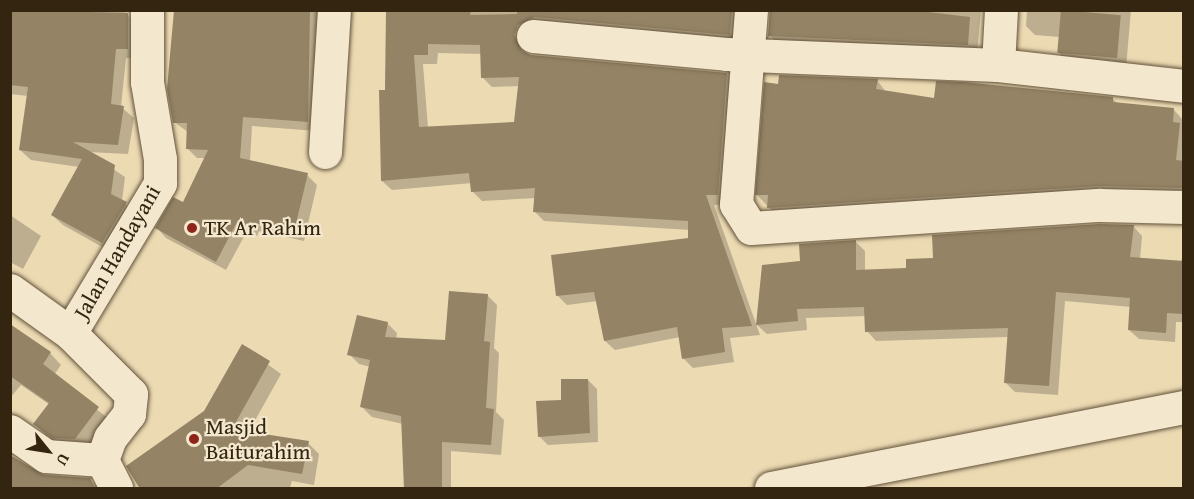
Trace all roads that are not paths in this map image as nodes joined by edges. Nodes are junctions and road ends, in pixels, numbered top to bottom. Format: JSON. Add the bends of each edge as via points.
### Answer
{"nodes":[{"id":1,"x":147,"y":10,"type":"edge"},
{"id":2,"x":334,"y":10,"type":"edge"},
{"id":3,"x":752,"y":10,"type":"edge"},
{"id":4,"x":1001,"y":10,"type":"edge"},
{"id":5,"x":533,"y":36,"type":"dead end"},
{"id":6,"x":749,"y":52,"type":"junction"},
{"id":7,"x":998,"y":65,"type":"junction"},
{"id":8,"x":1184,"y":86,"type":"edge"},
{"id":9,"x":325,"y":152,"type":"dead end"},
{"id":10,"x":1184,"y":207,"type":"edge"},
{"id":11,"x":10,"y":290,"type":"edge"},
{"id":12,"x":70,"y":333,"type":"junction"},
{"id":13,"x":1184,"y":407,"type":"edge"},
{"id":14,"x":10,"y":431,"type":"edge"},
{"id":15,"x":109,"y":474,"type":"edge"},
{"id":16,"x":771,"y":489,"type":"edge"}],
"edges":[{"from":1,"to":12,"type":"street","name":"Jalan Handayani","via":[[147,82],[160,159],[160,183]]},
{"from":2,"to":9,"type":"street"},
{"from":3,"to":6,"type":"street"},
{"from":4,"to":7,"type":"street"},
{"from":5,"to":6,"type":"street","via":[[726,54]]},
{"from":6,"to":7,"type":"street"},
{"from":6,"to":10,"type":"street","via":[[736,204],[751,228],[1100,205]]},
{"from":7,"to":8,"type":"street"},
{"from":11,"to":12,"type":"street"},
{"from":12,"to":15,"type":"street","name":"Jalan Handayani","via":[[131,394],[129,414],[110,438]]},
{"from":13,"to":16,"type":"street"},
{"from":14,"to":15,"type":"street","via":[[46,456]]}]}
